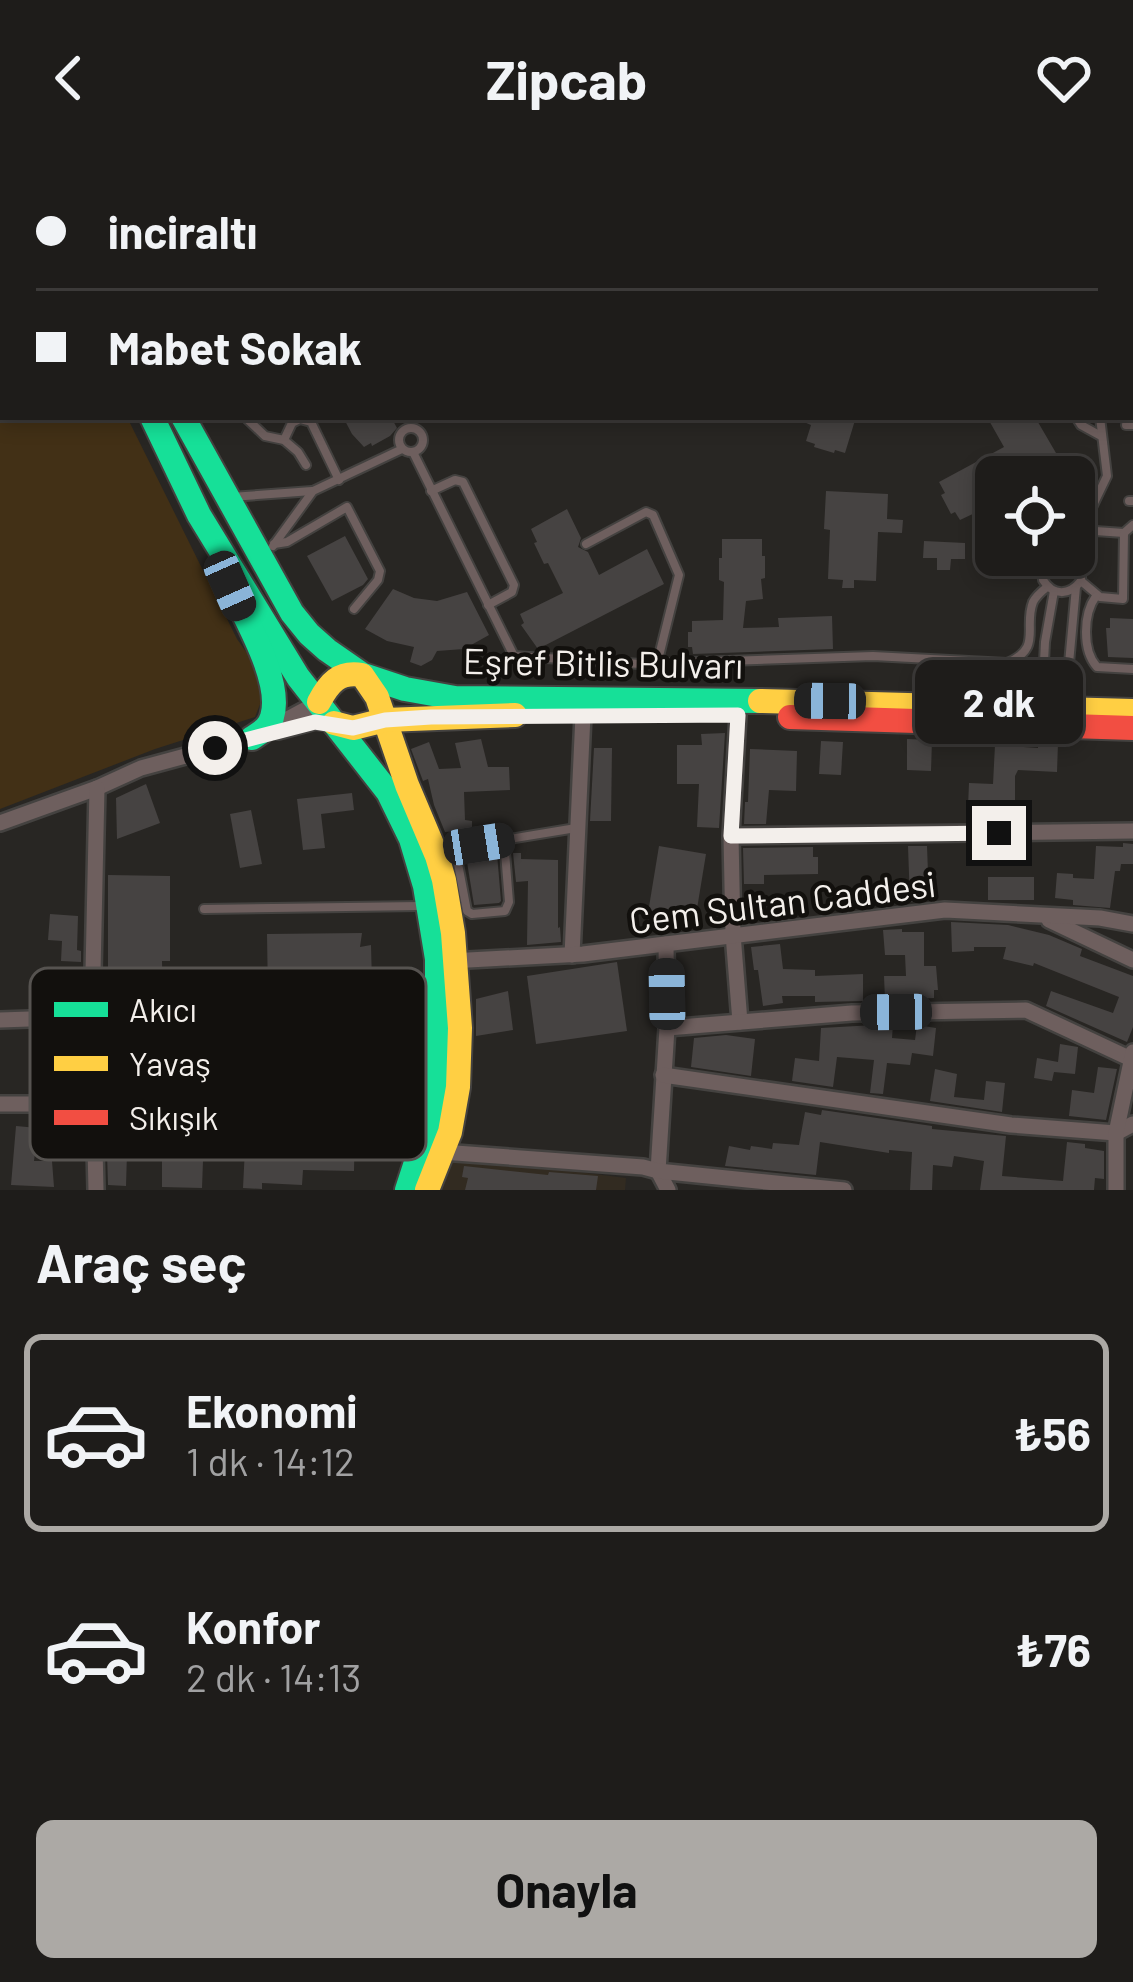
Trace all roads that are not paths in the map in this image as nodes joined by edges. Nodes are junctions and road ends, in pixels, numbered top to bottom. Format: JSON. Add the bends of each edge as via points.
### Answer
{"nodes":[{"id":1,"x":153,"y":420,"type":"edge"},
{"id":2,"x":185,"y":420,"type":"edge"},
{"id":3,"x":248,"y":420,"type":"edge"},
{"id":4,"x":298,"y":420,"type":"edge"},
{"id":5,"x":304,"y":420,"type":"edge"},
{"id":6,"x":1078,"y":420,"type":"edge"},
{"id":7,"x":1100,"y":420,"type":"edge"},
{"id":8,"x":413,"y":422,"type":"edge"},
{"id":9,"x":1102,"y":437,"type":"junction"},
{"id":10,"x":284,"y":440,"type":"junction"},
{"id":11,"x":402,"y":449,"type":"junction"},
{"id":12,"x":413,"y":452,"type":"junction"},
{"id":13,"x":306,"y":465,"type":"dead end"},
{"id":14,"x":340,"y":480,"type":"junction"},
{"id":15,"x":313,"y":491,"type":"junction"},
{"id":16,"x":431,"y":491,"type":"junction"},
{"id":17,"x":227,"y":498,"type":"junction"},
{"id":18,"x":1095,"y":500,"type":"edge"},
{"id":19,"x":199,"y":515,"type":"junction"},
{"id":20,"x":1133,"y":525,"type":"edge"},
{"id":21,"x":1095,"y":531,"type":"edge"},
{"id":22,"x":1124,"y":533,"type":"junction"},
{"id":23,"x":586,"y":544,"type":"dead end"},
{"id":24,"x":268,"y":553,"type":"junction"},
{"id":25,"x":1043,"y":576,"type":"edge"},
{"id":26,"x":1079,"y":576,"type":"edge"},
{"id":27,"x":1078,"y":584,"type":"junction"},
{"id":28,"x":1050,"y":589,"type":"junction"},
{"id":29,"x":1096,"y":595,"type":"junction"},
{"id":30,"x":488,"y":605,"type":"junction"},
{"id":31,"x":354,"y":609,"type":"dead end"},
{"id":32,"x":657,"y":664,"type":"junction"},
{"id":33,"x":1133,"y":668,"type":"edge"},
{"id":34,"x":362,"y":675,"type":"junction"},
{"id":35,"x":319,"y":702,"type":"junction"},
{"id":36,"x":1053,"y":708,"type":"junction"},
{"id":37,"x":1133,"y":711,"type":"edge"},
{"id":38,"x":583,"y":715,"type":"junction"},
{"id":39,"x":738,"y":715,"type":"junction"},
{"id":40,"x":385,"y":720,"type":"junction"},
{"id":41,"x":334,"y":723,"type":"junction"},
{"id":42,"x":1133,"y":728,"type":"edge"},
{"id":43,"x":252,"y":737,"type":"junction"},
{"id":44,"x":97,"y":788,"type":"junction"},
{"id":45,"x":0,"y":823,"type":"edge"},
{"id":46,"x":578,"y":828,"type":"junction"},
{"id":47,"x":1133,"y":832,"type":"edge"},
{"id":48,"x":731,"y":836,"type":"junction"},
{"id":49,"x":504,"y":840,"type":"junction"},
{"id":50,"x":435,"y":852,"type":"junction"},
{"id":51,"x":428,"y":906,"type":"junction"},
{"id":52,"x":204,"y":909,"type":"dead end"},
{"id":53,"x":1040,"y":915,"type":"junction"},
{"id":54,"x":1133,"y":924,"type":"edge"},
{"id":55,"x":734,"y":934,"type":"junction"},
{"id":56,"x":666,"y":944,"type":"junction"},
{"id":57,"x":572,"y":955,"type":"junction"},
{"id":58,"x":1133,"y":960,"type":"edge"},
{"id":59,"x":447,"y":961,"type":"junction"},
{"id":60,"x":93,"y":968,"type":"edge"},
{"id":61,"x":426,"y":1005,"type":"edge"},
{"id":62,"x":437,"y":1005,"type":"junction"},
{"id":63,"x":30,"y":1019,"type":"edge"},
{"id":64,"x":0,"y":1020,"type":"edge"},
{"id":65,"x":740,"y":1022,"type":"junction"},
{"id":66,"x":667,"y":1028,"type":"junction"},
{"id":67,"x":1132,"y":1056,"type":"edge"},
{"id":68,"x":664,"y":1075,"type":"junction"},
{"id":69,"x":426,"y":1104,"type":"edge"},
{"id":70,"x":435,"y":1104,"type":"junction"},
{"id":71,"x":1133,"y":1124,"type":"edge"},
{"id":72,"x":1116,"y":1133,"type":"junction"},
{"id":73,"x":426,"y":1135,"type":"edge"},
{"id":74,"x":442,"y":1152,"type":"junction"},
{"id":75,"x":419,"y":1160,"type":"edge"},
{"id":76,"x":658,"y":1172,"type":"junction"},
{"id":77,"x":407,"y":1190,"type":"edge"},
{"id":78,"x":427,"y":1190,"type":"edge"},
{"id":79,"x":668,"y":1190,"type":"edge"},
{"id":80,"x":844,"y":1190,"type":"edge"},
{"id":81,"x":1116,"y":1190,"type":"edge"}],
"edges":[{"from":1,"to":19,"type":"main road"},
{"from":2,"to":17,"type":"main road"},
{"from":3,"to":10,"type":"lane"},
{"from":4,"to":10,"type":"lane"},
{"from":5,"to":14,"type":"lane"},
{"from":6,"to":9,"type":"lane"},
{"from":7,"to":9,"type":"lane"},
{"from":8,"to":11,"type":"lane","via":[[400,434]]},
{"from":8,"to":12,"type":"lane","via":[[424,441]]},
{"from":9,"to":18,"type":"lane","via":[[1106,476]]},
{"from":10,"to":13,"type":"lane"},
{"from":11,"to":12,"type":"lane"},
{"from":11,"to":14,"type":"lane"},
{"from":12,"to":16,"type":"lane"},
{"from":14,"to":15,"type":"lane"},
{"from":15,"to":17,"type":"lane"},
{"from":15,"to":24,"type":"lane"},
{"from":16,"to":30,"type":"lane"},
{"from":16,"to":30,"type":"lane","via":[[463,482],[514,585]]},
{"from":17,"to":24,"type":"main road"},
{"from":19,"to":35,"type":"main road"},
{"from":19,"to":43,"type":"main road","via":[[273,693],[272,721]]},
{"from":20,"to":22,"type":"lane"},
{"from":21,"to":22,"type":"lane"},
{"from":22,"to":29,"type":"lane","via":[[1124,599]]},
{"from":23,"to":32,"type":"lane","via":[[653,514],[679,575]]},
{"from":24,"to":31,"type":"lane","via":[[347,507],[380,575]]},
{"from":24,"to":34,"type":"main road","via":[[311,638]]},
{"from":25,"to":28,"type":"lane"},
{"from":26,"to":27,"type":"lane"},
{"from":27,"to":28,"type":"lane"},
{"from":27,"to":29,"type":"lane"},
{"from":27,"to":36,"type":"lane"},
{"from":28,"to":32,"type":"lane","via":[[1035,596],[1027,649],[1007,663],[873,656]]},
{"from":28,"to":36,"type":"lane","via":[[1045,642]]},
{"from":29,"to":33,"type":"lane","via":[[1088,656],[1097,667]]},
{"from":30,"to":32,"type":"lane","via":[[514,656]]},
{"from":34,"to":35,"type":"main road","via":[[339,675]]},
{"from":34,"to":36,"type":"main road","name":"Eşref Bitlis Bulvarı","via":[[455,698]]},
{"from":34,"to":40,"type":"main road"},
{"from":35,"to":41,"type":"main road"},
{"from":35,"to":43,"type":"street"},
{"from":36,"to":37,"type":"main road","name":"Eşref Bitlis Bulvarı"},
{"from":38,"to":39,"type":"main road","name":"Eşref Bitlis Bulvarı"},
{"from":38,"to":40,"type":"main road","name":"Eşref Bitlis Bulvarı"},
{"from":38,"to":46,"type":"street"},
{"from":39,"to":42,"type":"main road","name":"Eşref Bitlis Bulvarı"},
{"from":39,"to":48,"type":"street"},
{"from":40,"to":41,"type":"main road","via":[[353,728]]},
{"from":40,"to":50,"type":"main road"},
{"from":41,"to":43,"type":"street"},
{"from":41,"to":50,"type":"main road","via":[[388,792],[411,839]]},
{"from":43,"to":44,"type":"street"},
{"from":44,"to":45,"type":"street"},
{"from":44,"to":60,"type":"street"},
{"from":46,"to":49,"type":"lane"},
{"from":46,"to":57,"type":"street"},
{"from":47,"to":48,"type":"street"},
{"from":48,"to":55,"type":"street"},
{"from":49,"to":50,"type":"lane"},
{"from":49,"to":50,"type":"lane","via":[[505,911],[467,911]]},
{"from":50,"to":51,"type":"main road"},
{"from":50,"to":59,"type":"main road"},
{"from":51,"to":52,"type":"lane"},
{"from":51,"to":59,"type":"main road"},
{"from":53,"to":54,"type":"street","name":"Cem Sultan Caddesi"},
{"from":53,"to":55,"type":"street","name":"Cem Sultan Caddesi","via":[[944,910]]},
{"from":53,"to":58,"type":"street"},
{"from":55,"to":56,"type":"street","name":"Cem Sultan Caddesi"},
{"from":55,"to":65,"type":"street"},
{"from":56,"to":57,"type":"street","name":"Cem Sultan Caddesi"},
{"from":56,"to":66,"type":"street"},
{"from":57,"to":59,"type":"street","name":"Cem Sultan Caddesi"},
{"from":59,"to":62,"type":"main road"},
{"from":59,"to":74,"type":"main road","via":[[459,1060]]},
{"from":61,"to":62,"type":"street"},
{"from":62,"to":70,"type":"main road"},
{"from":63,"to":64,"type":"street"},
{"from":65,"to":66,"type":"street"},
{"from":65,"to":67,"type":"street","via":[[1026,1010]]},
{"from":66,"to":68,"type":"street"},
{"from":67,"to":72,"type":"street"},
{"from":68,"to":72,"type":"street"},
{"from":68,"to":76,"type":"street"},
{"from":69,"to":70,"type":"street"},
{"from":70,"to":73,"type":"main road"},
{"from":71,"to":72,"type":"street"},
{"from":72,"to":81,"type":"street"},
{"from":74,"to":76,"type":"street"},
{"from":74,"to":78,"type":"main road"},
{"from":75,"to":77,"type":"main road"},
{"from":76,"to":79,"type":"street"},
{"from":76,"to":80,"type":"street"}]}
